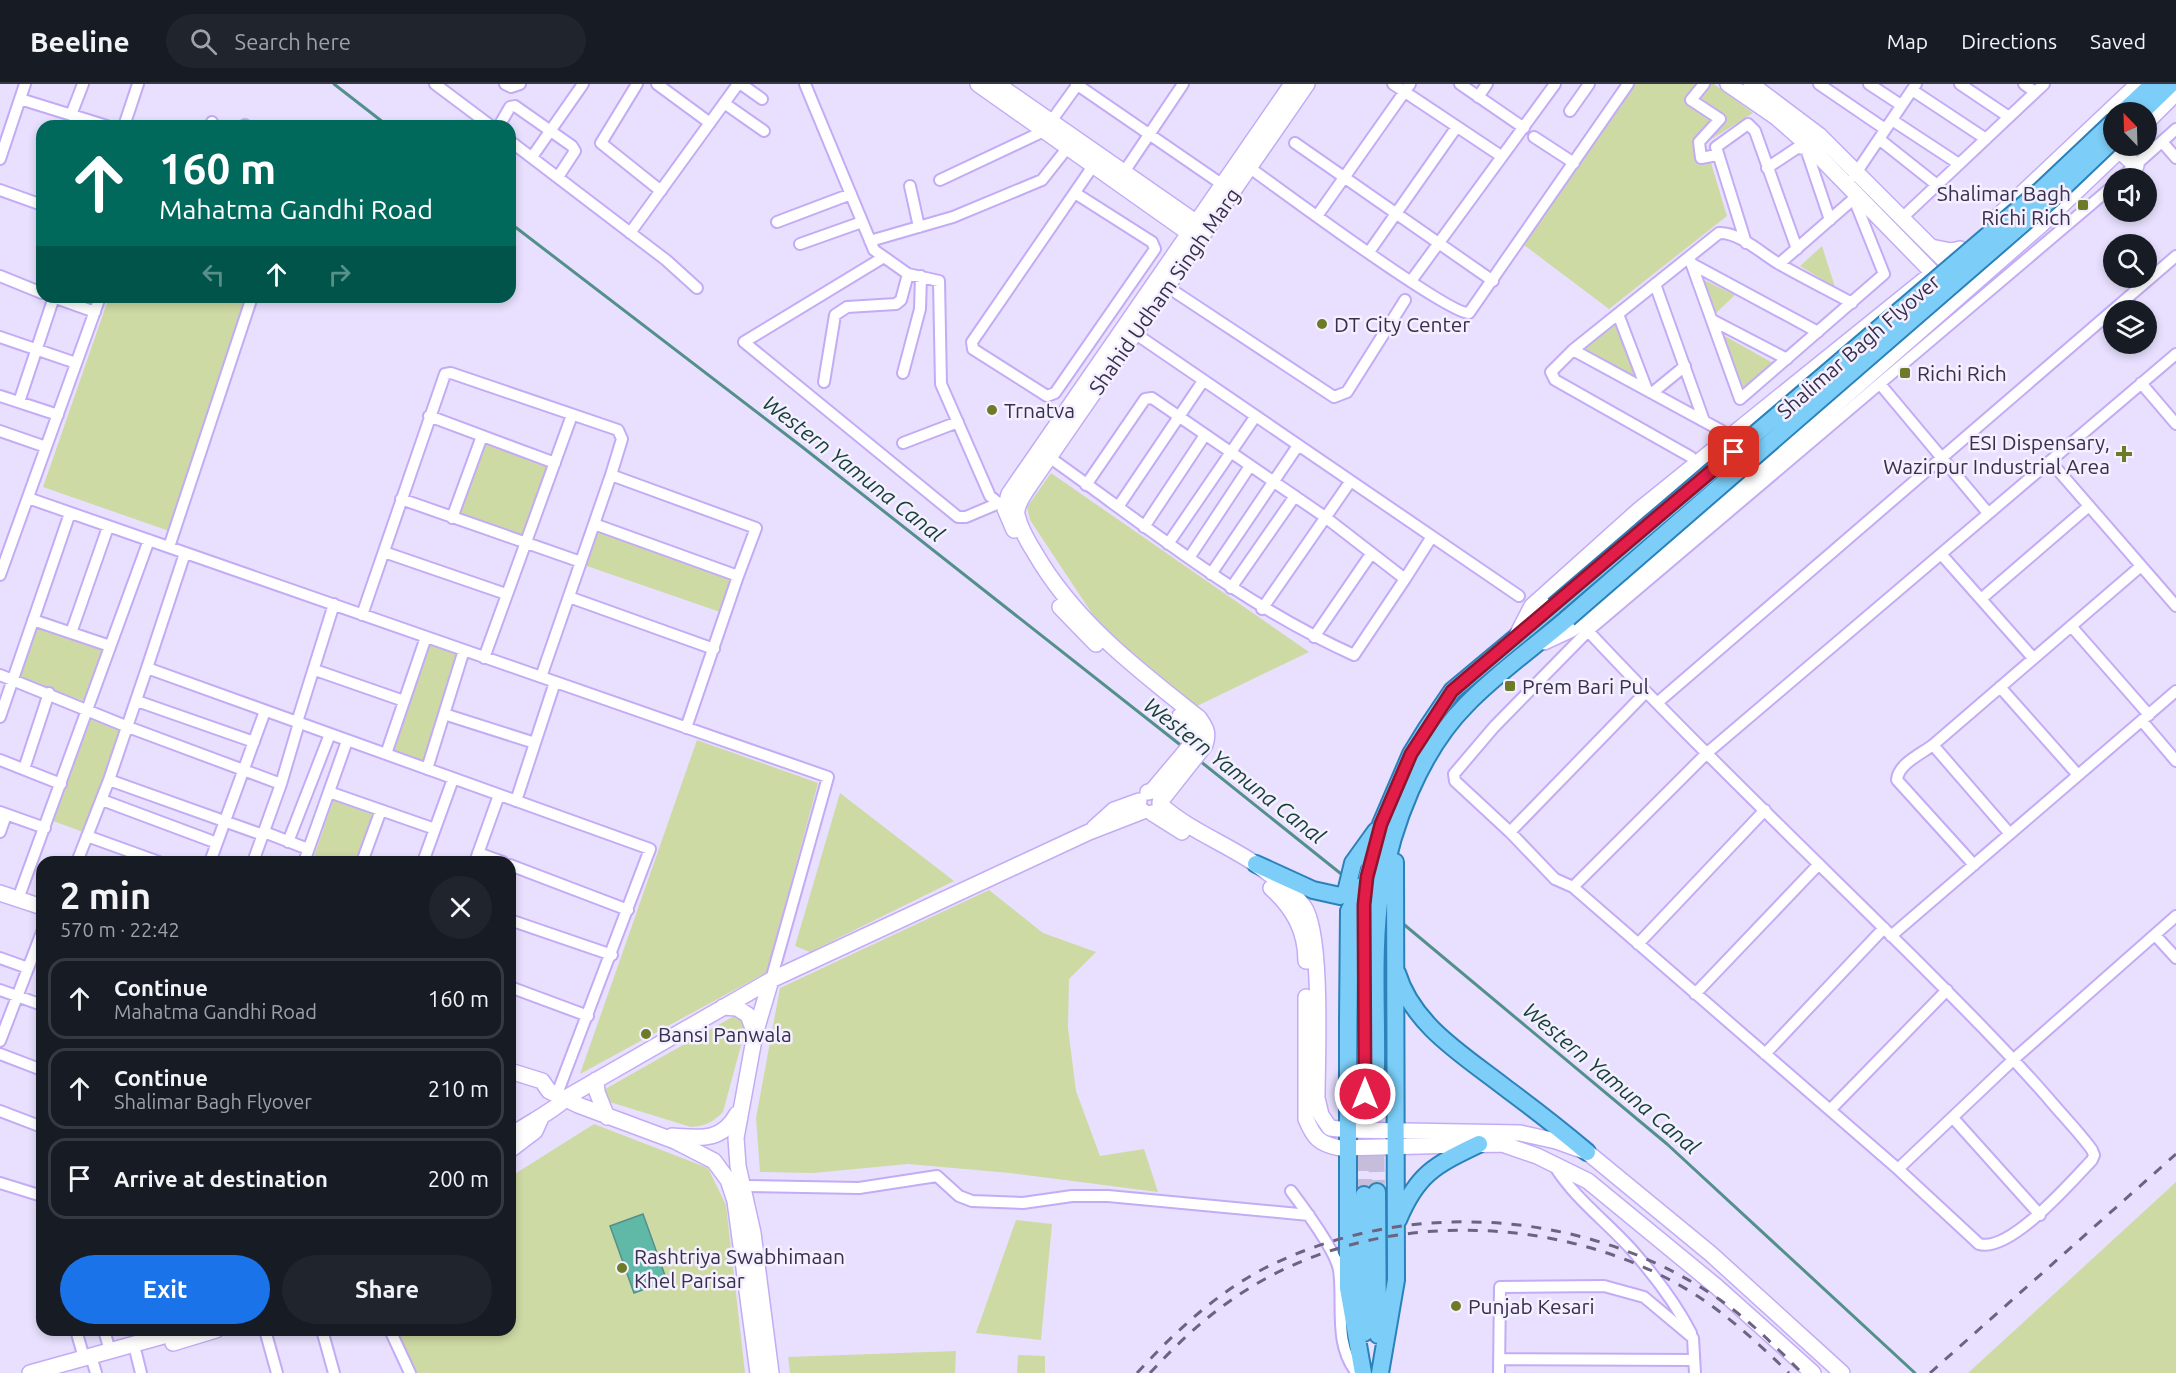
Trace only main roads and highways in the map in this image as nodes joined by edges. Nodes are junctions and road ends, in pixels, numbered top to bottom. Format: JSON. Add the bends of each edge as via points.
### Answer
{"nodes":[{"id":1,"x":2153,"y":84,"type":"edge"},
{"id":2,"x":2171,"y":84,"type":"edge"},
{"id":3,"x":2134,"y":102,"type":"edge"},
{"id":4,"x":2152,"y":102,"type":"edge"},
{"id":5,"x":2103,"y":131,"type":"edge"},
{"id":6,"x":2105,"y":156,"type":"edge"},
{"id":7,"x":1388,"y":827,"type":"junction"},
{"id":8,"x":1256,"y":864,"type":"road end"},
{"id":9,"x":1355,"y":899,"type":"junction"},
{"id":10,"x":1386,"y":922,"type":"junction"},
{"id":11,"x":1394,"y":961,"type":"junction"},
{"id":12,"x":1479,"y":1144,"type":"road end"},
{"id":13,"x":1587,"y":1152,"type":"road end"},
{"id":14,"x":1395,"y":1225,"type":"junction"},
{"id":15,"x":1363,"y":1373,"type":"edge"},
{"id":16,"x":1380,"y":1373,"type":"edge"}],
"edges":[{"from":1,"to":3,"type":"main road"},
{"from":2,"to":4,"type":"main road"},
{"from":5,"to":7,"type":"main road","name":"Shalimar Bagh Flyover","bridge":true,"via":[[2041,190],[1452,691],[1411,754]]},
{"from":6,"to":7,"type":"main road","name":"Shalimar Bagh Flyover","bridge":true,"via":[[2050,200],[1578,624],[1535,646],[1466,705],[1437,744]]},
{"from":7,"to":9,"type":"main road"},
{"from":7,"to":9,"type":"main road","via":[[1353,863]]},
{"from":7,"to":10,"type":"main road"},
{"from":8,"to":9,"type":"main road","via":[[1334,897]]},
{"from":9,"to":10,"type":"main road","via":[[1371,1094]]},
{"from":9,"to":15,"type":"main road","via":[[1349,911],[1348,1288]]},
{"from":10,"to":11,"type":"main road"},
{"from":11,"to":13,"type":"main road","via":[[1405,994],[1424,1021]]},
{"from":11,"to":14,"type":"main road"},
{"from":12,"to":14,"type":"main road","via":[[1433,1168],[1415,1185]]},
{"from":14,"to":16,"type":"main road","via":[[1396,1280]]},
{"from":15,"to":16,"type":"main road","via":[[1371,1193]]}]}
